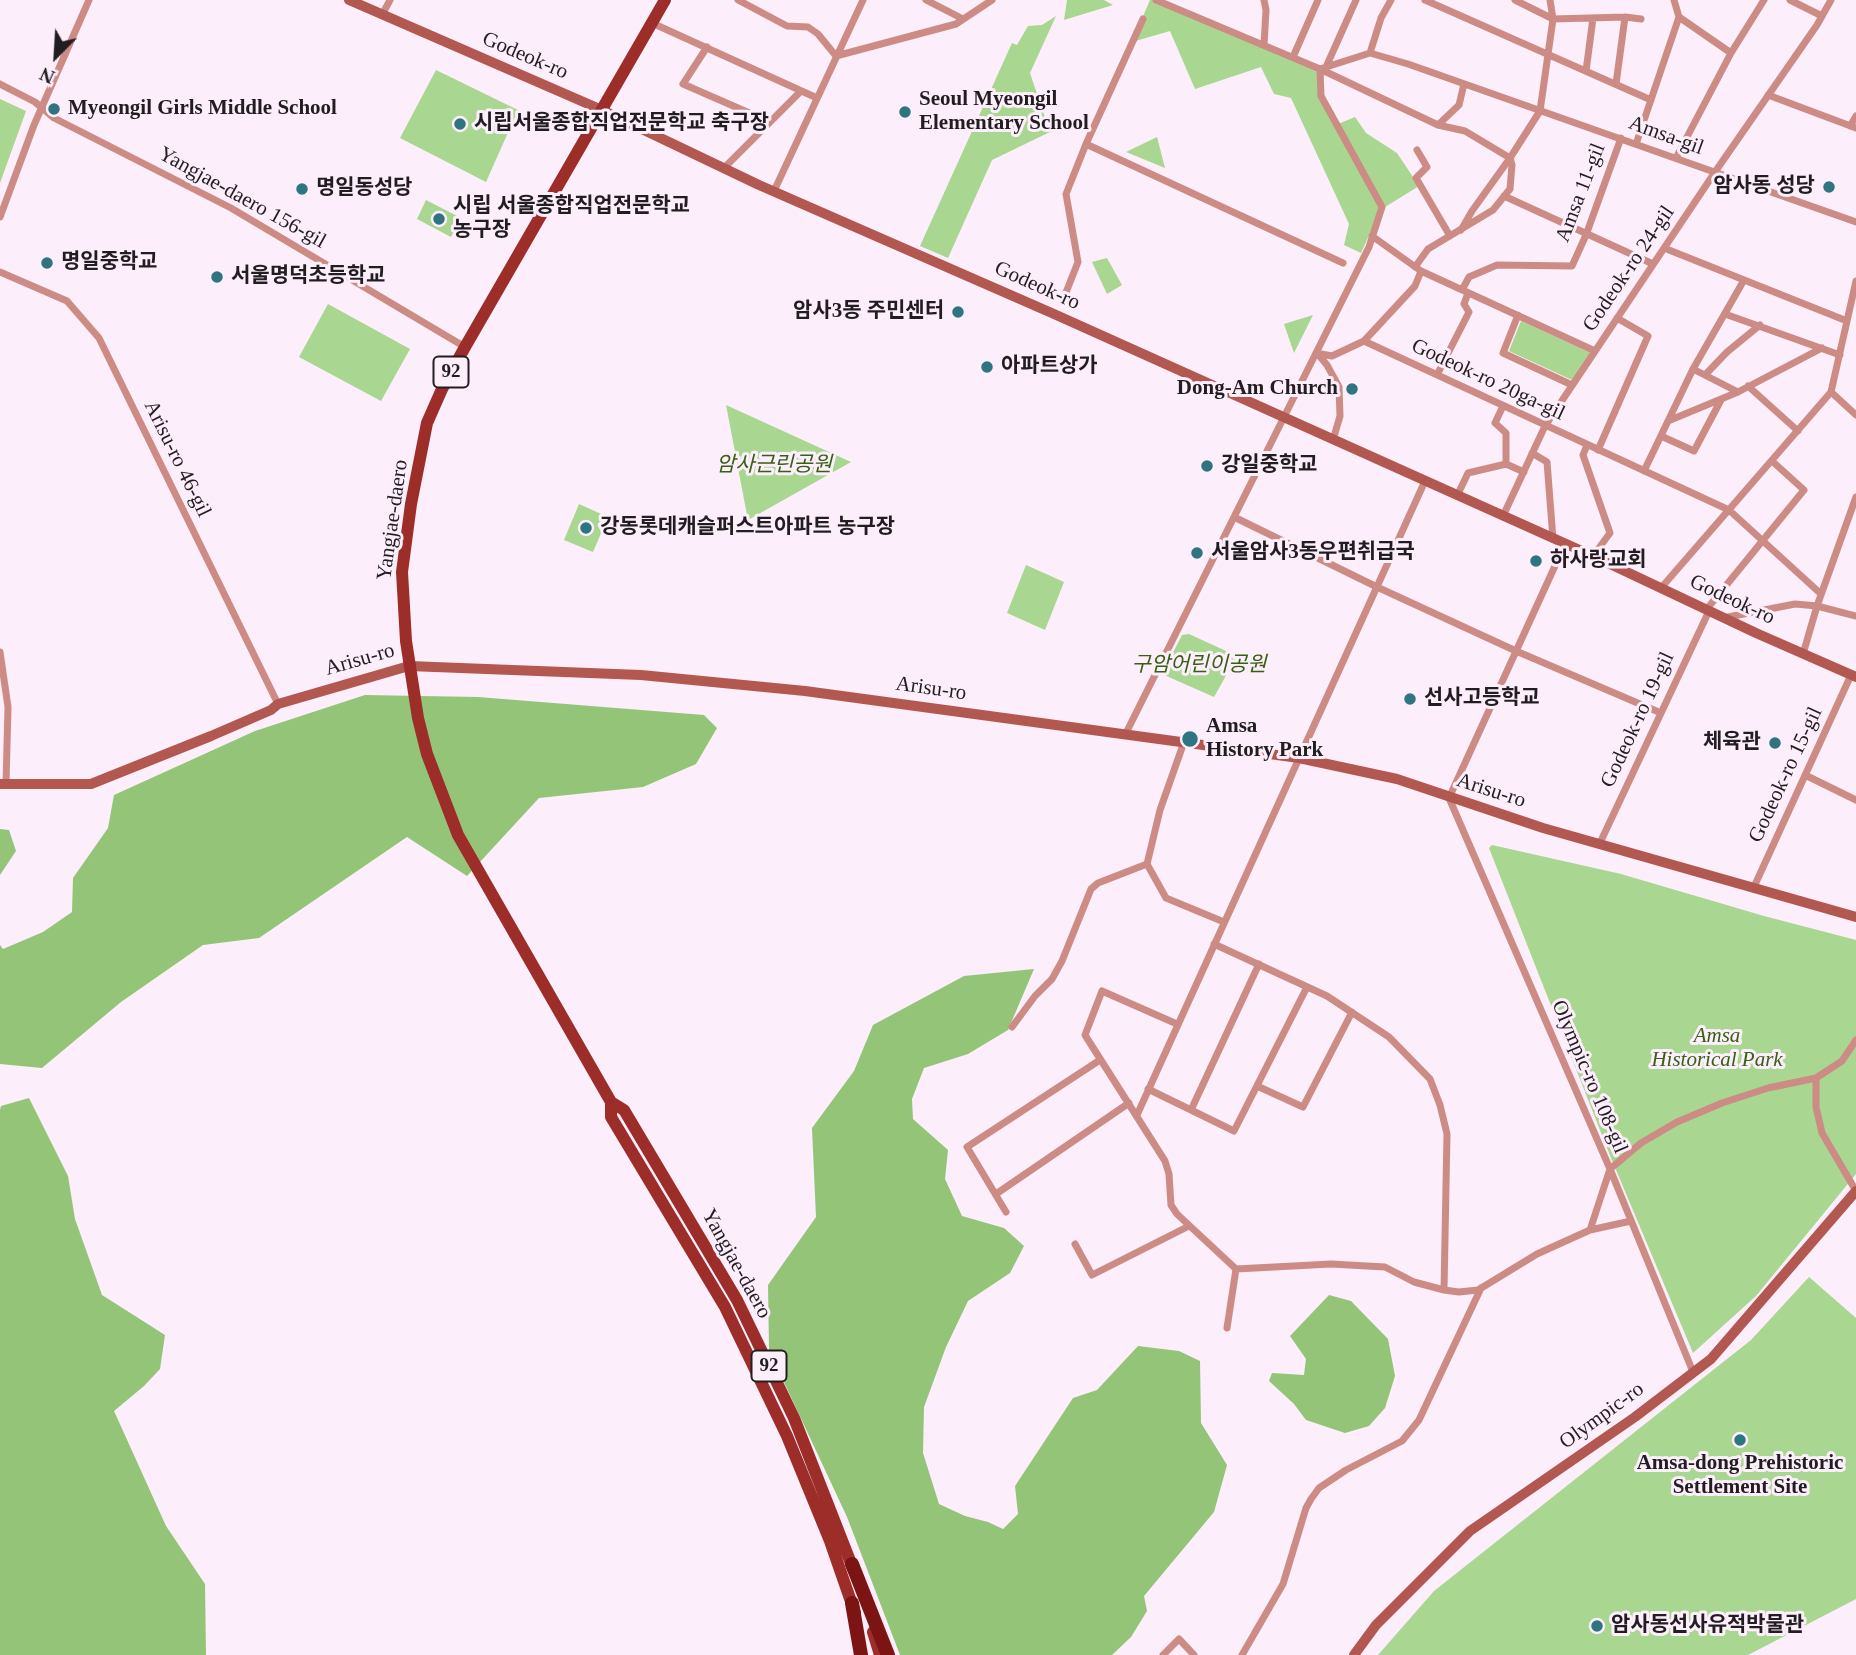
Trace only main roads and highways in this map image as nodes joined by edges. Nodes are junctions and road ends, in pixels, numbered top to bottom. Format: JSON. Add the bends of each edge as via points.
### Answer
{"nodes":[{"id":1,"x":349,"y":0,"type":"edge"},
{"id":2,"x":665,"y":0,"type":"edge"},
{"id":3,"x":602,"y":110,"type":"junction"},
{"id":4,"x":409,"y":666,"type":"junction"},
{"id":5,"x":1854,"y":676,"type":"edge"},
{"id":6,"x":3,"y":784,"type":"edge"},
{"id":7,"x":1856,"y":917,"type":"edge"},
{"id":8,"x":611,"y":1102,"type":"junction"},
{"id":9,"x":1856,"y":1191,"type":"edge"},
{"id":10,"x":852,"y":1564,"type":"junction"},
{"id":11,"x":852,"y":1603,"type":"junction"},
{"id":12,"x":861,"y":1655,"type":"edge"},
{"id":13,"x":869,"y":1655,"type":"edge"},
{"id":14,"x":880,"y":1655,"type":"edge"},
{"id":15,"x":888,"y":1655,"type":"edge"},
{"id":16,"x":1354,"y":1655,"type":"edge"}],
"edges":[{"from":1,"to":3,"type":"main road","name":"Godeok-ro"},
{"from":2,"to":3,"type":"main road","name":"Yangjae-daero","number":"92"},
{"from":3,"to":4,"type":"main road","name":"Yangjae-daero","number":"92","via":[[442,388],[427,423],[402,572]]},
{"from":3,"to":5,"type":"main road","name":"Godeok-ro"},
{"from":4,"to":6,"type":"main road","name":"Arisu-ro","via":[[278,705],[91,784]]},
{"from":4,"to":7,"type":"main road","name":"Arisu-ro","via":[[641,675],[750,686],[1299,758],[1397,779],[1599,845]]},
{"from":4,"to":8,"type":"main road","name":"Yangjae-daero","number":"92","via":[[427,754],[458,835]]},
{"from":8,"to":10,"type":"main road","name":"Yangjae-daero","number":"92","via":[[624,1110],[737,1300],[794,1418]]},
{"from":8,"to":11,"type":"main road","name":"Yangjae-daero","number":"92","via":[[611,1117],[754,1364]]},
{"from":9,"to":16,"type":"main road","name":"Olympic-ro","via":[[1711,1359],[1470,1531],[1376,1625]]},
{"from":10,"to":14,"type":"main road","name":"Yangjae-daero","number":"92"},
{"from":10,"to":15,"type":"highway"},
{"from":11,"to":12,"type":"highway"},
{"from":11,"to":13,"type":"main road","name":"Yangjae-daero","number":"92"}]}
